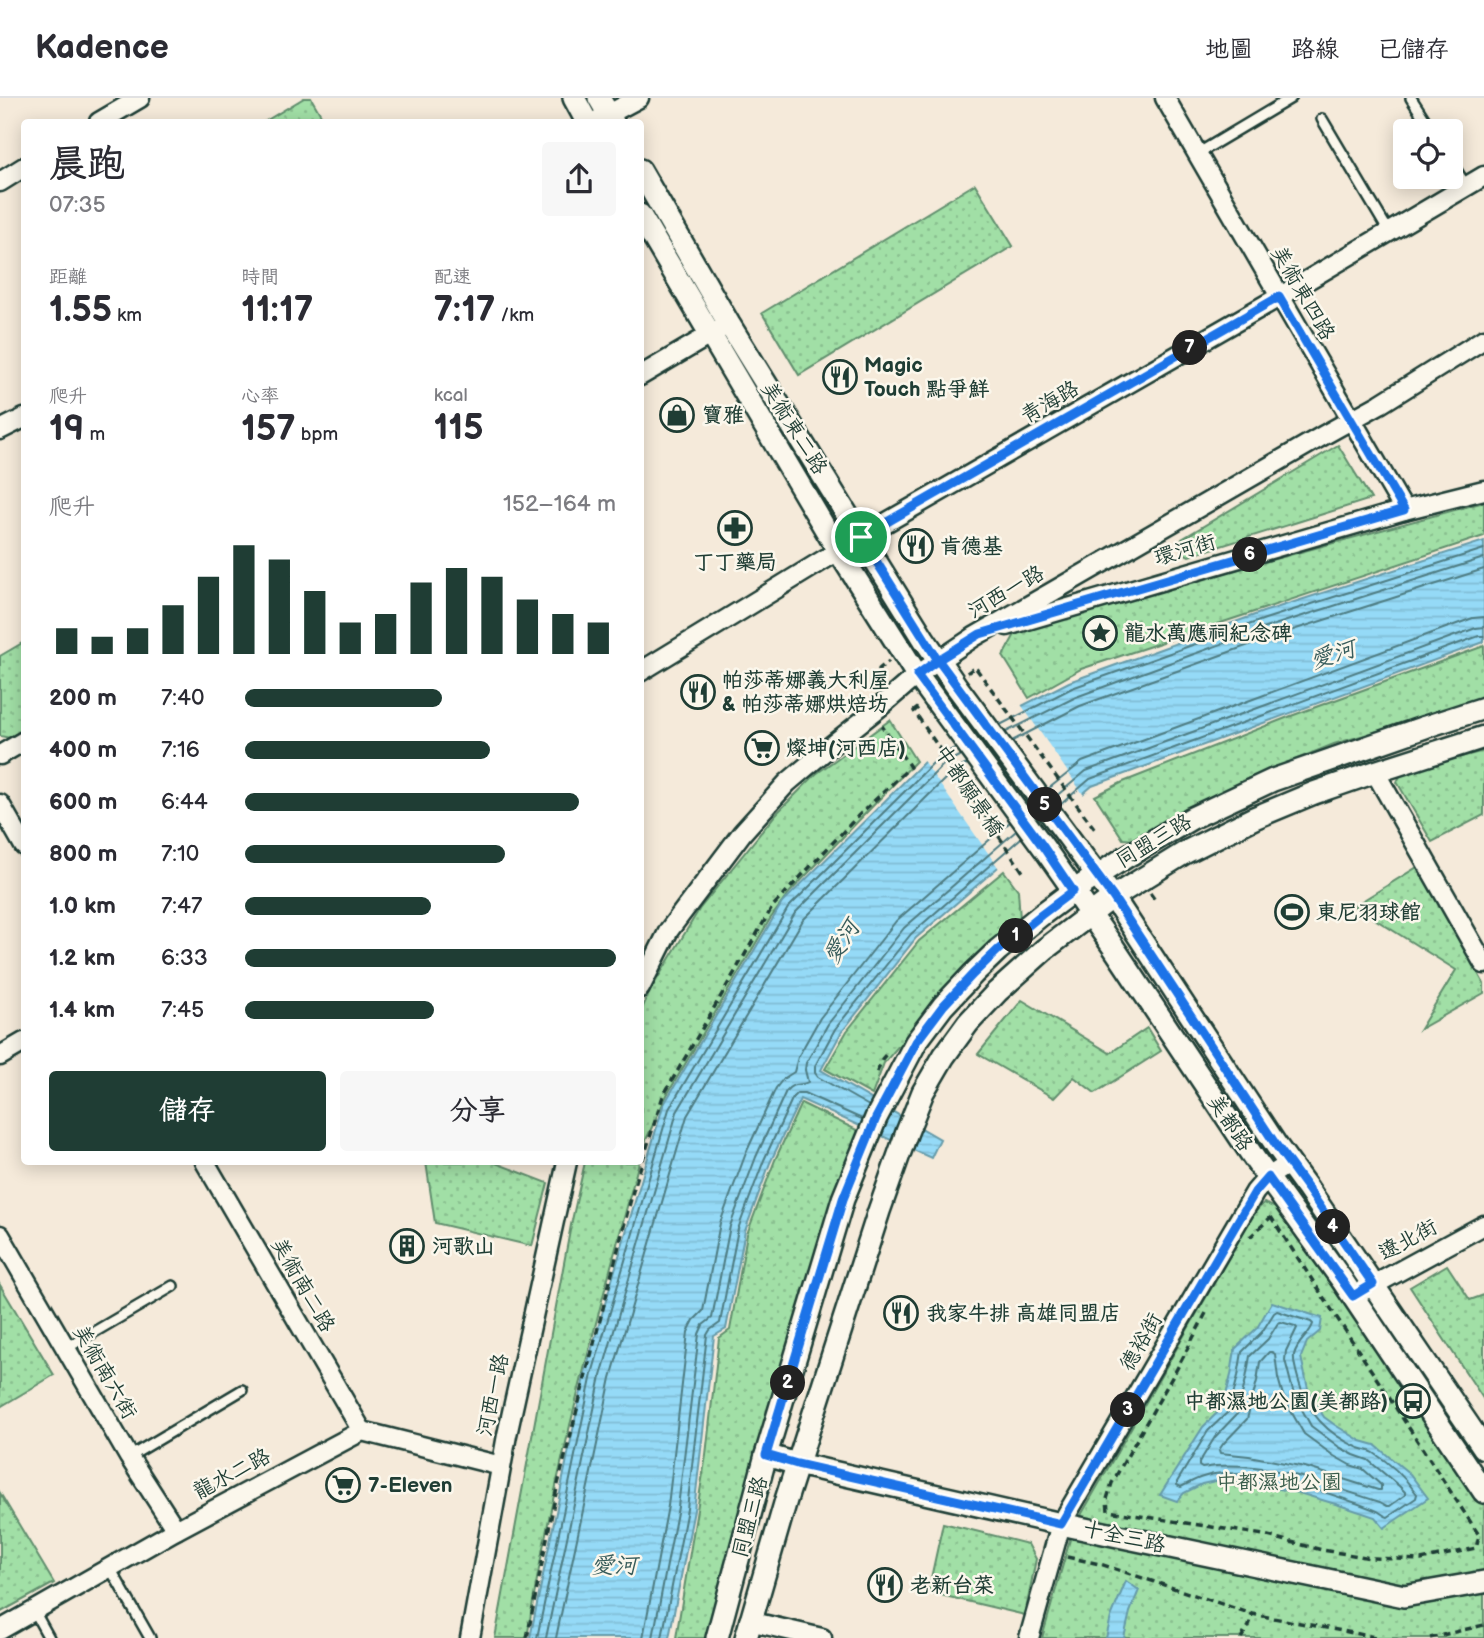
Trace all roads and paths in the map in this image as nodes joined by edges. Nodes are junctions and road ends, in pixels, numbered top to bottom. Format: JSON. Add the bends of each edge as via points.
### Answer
{"nodes":[{"id":1,"x":140,"y":98,"type":"edge"},
{"id":2,"x":573,"y":98,"type":"edge"},
{"id":3,"x":639,"y":98,"type":"edge"},
{"id":4,"x":1165,"y":98,"type":"edge"},
{"id":5,"x":1291,"y":98,"type":"edge"},
{"id":6,"x":1411,"y":98,"type":"edge"},
{"id":7,"x":604,"y":115,"type":"edge"},
{"id":8,"x":1322,"y":118,"type":"dead end"},
{"id":9,"x":104,"y":119,"type":"edge"},
{"id":10,"x":585,"y":119,"type":"edge"},
{"id":11,"x":1424,"y":119,"type":"edge"},
{"id":12,"x":1197,"y":154,"type":"junction"},
{"id":13,"x":21,"y":169,"type":"edge"},
{"id":14,"x":1484,"y":176,"type":"edge"},
{"id":15,"x":644,"y":177,"type":"edge"},
{"id":16,"x":0,"y":181,"type":"edge"},
{"id":17,"x":1463,"y":181,"type":"edge"},
{"id":18,"x":1466,"y":186,"type":"junction"},
{"id":19,"x":644,"y":222,"type":"edge"},
{"id":20,"x":1389,"y":232,"type":"junction"},
{"id":21,"x":1279,"y":297,"type":"junction"},
{"id":22,"x":730,"y":324,"type":"junction"},
{"id":23,"x":710,"y":335,"type":"junction"},
{"id":24,"x":1484,"y":339,"type":"edge"},
{"id":25,"x":644,"y":374,"type":"edge"},
{"id":26,"x":1351,"y":419,"type":"junction"},
{"id":27,"x":21,"y":420,"type":"edge"},
{"id":28,"x":0,"y":430,"type":"edge"},
{"id":29,"x":1484,"y":489,"type":"edge"},
{"id":30,"x":1404,"y":510,"type":"junction"},
{"id":31,"x":861,"y":537,"type":"junction"},
{"id":32,"x":839,"y":552,"type":"junction"},
{"id":33,"x":980,"y":634,"type":"junction"},
{"id":34,"x":938,"y":660,"type":"junction"},
{"id":35,"x":975,"y":667,"type":"dead end"},
{"id":36,"x":644,"y":670,"type":"edge"},
{"id":37,"x":917,"y":675,"type":"junction"},
{"id":38,"x":933,"y":697,"type":"joint"},
{"id":39,"x":1484,"y":708,"type":"edge"},
{"id":40,"x":914,"y":711,"type":"dead end"},
{"id":41,"x":880,"y":723,"type":"dead end"},
{"id":42,"x":1484,"y":737,"type":"edge"},
{"id":43,"x":21,"y":743,"type":"edge"},
{"id":44,"x":0,"y":755,"type":"edge"},
{"id":45,"x":1375,"y":772,"type":"junction"},
{"id":46,"x":0,"y":804,"type":"edge"},
{"id":47,"x":1097,"y":832,"type":"dead end"},
{"id":48,"x":21,"y":841,"type":"edge"},
{"id":49,"x":1023,"y":872,"type":"dead end"},
{"id":50,"x":1096,"y":876,"type":"junction"},
{"id":51,"x":1073,"y":891,"type":"junction"},
{"id":52,"x":1113,"y":897,"type":"junction"},
{"id":53,"x":1090,"y":914,"type":"junction"},
{"id":54,"x":1484,"y":964,"type":"edge"},
{"id":55,"x":973,"y":974,"type":"junction"},
{"id":56,"x":644,"y":980,"type":"edge"},
{"id":57,"x":997,"y":992,"type":"junction"},
{"id":58,"x":21,"y":1044,"type":"edge"},
{"id":59,"x":0,"y":1056,"type":"edge"},
{"id":60,"x":644,"y":1157,"type":"edge"},
{"id":61,"x":1290,"y":1163,"type":"junction"},
{"id":62,"x":209,"y":1165,"type":"edge"},
{"id":63,"x":565,"y":1165,"type":"edge"},
{"id":64,"x":641,"y":1165,"type":"edge"},
{"id":65,"x":1268,"y":1177,"type":"junction"},
{"id":66,"x":1484,"y":1225,"type":"edge"},
{"id":67,"x":0,"y":1235,"type":"edge"},
{"id":68,"x":1249,"y":1238,"type":"dead end"},
{"id":69,"x":1373,"y":1284,"type":"junction"},
{"id":70,"x":173,"y":1286,"type":"dead end"},
{"id":71,"x":1353,"y":1296,"type":"junction"},
{"id":72,"x":1208,"y":1308,"type":"dead end"},
{"id":73,"x":65,"y":1349,"type":"junction"},
{"id":74,"x":242,"y":1390,"type":"dead end"},
{"id":75,"x":362,"y":1431,"type":"junction"},
{"id":76,"x":1484,"y":1448,"type":"edge"},
{"id":77,"x":766,"y":1455,"type":"junction"},
{"id":78,"x":129,"y":1457,"type":"junction"},
{"id":79,"x":797,"y":1464,"type":"junction"},
{"id":80,"x":502,"y":1466,"type":"junction"},
{"id":81,"x":1484,"y":1492,"type":"edge"},
{"id":82,"x":1061,"y":1524,"type":"junction"},
{"id":83,"x":176,"y":1530,"type":"junction"},
{"id":84,"x":1063,"y":1556,"type":"dead end"},
{"id":85,"x":110,"y":1568,"type":"junction"},
{"id":86,"x":1484,"y":1582,"type":"edge"},
{"id":87,"x":34,"y":1611,"type":"junction"},
{"id":88,"x":1252,"y":1614,"type":"junction"},
{"id":89,"x":1484,"y":1625,"type":"edge"},
{"id":90,"x":0,"y":1630,"type":"edge"},
{"id":91,"x":748,"y":1630,"type":"edge"},
{"id":92,"x":49,"y":1638,"type":"edge"},
{"id":93,"x":150,"y":1638,"type":"edge"},
{"id":94,"x":470,"y":1638,"type":"edge"},
{"id":95,"x":527,"y":1638,"type":"edge"},
{"id":96,"x":717,"y":1638,"type":"edge"},
{"id":97,"x":822,"y":1638,"type":"edge"},
{"id":98,"x":1029,"y":1638,"type":"edge"},
{"id":99,"x":1241,"y":1638,"type":"edge"},
{"id":100,"x":1380,"y":1638,"type":"edge"},
{"id":101,"x":1430,"y":1638,"type":"edge"}],
"edges":[{"from":1,"to":9,"type":"street"},
{"from":2,"to":10,"type":"street"},
{"from":3,"to":7,"type":"street"},
{"from":4,"to":12,"type":"street","name":"美術東四路"},
{"from":5,"to":12,"type":"lane"},
{"from":6,"to":11,"type":"lane"},
{"from":8,"to":20,"type":"lane"},
{"from":12,"to":21,"type":"street","name":"美術東四路"},
{"from":13,"to":16,"type":"street"},
{"from":14,"to":18,"type":"street","name":"青海路"},
{"from":15,"to":22,"type":"street","name":"美術東二路"},
{"from":17,"to":18,"type":"lane"},
{"from":18,"to":20,"type":"street","name":"青海路"},
{"from":19,"to":23,"type":"street","name":"美術東二路"},
{"from":20,"to":21,"type":"street","name":"青海路"},
{"from":21,"to":26,"type":"street","name":"美術東四路"},
{"from":21,"to":31,"type":"street","name":"青海路"},
{"from":22,"to":23,"type":"street"},
{"from":22,"to":31,"type":"street","name":"美術東二路"},
{"from":23,"to":25,"type":"street"},
{"from":23,"to":32,"type":"street","name":"美術東二路"},
{"from":24,"to":26,"type":"street","name":"河西一路"},
{"from":26,"to":30,"type":"street","name":"美術東四路"},
{"from":26,"to":33,"type":"street","name":"河西一路"},
{"from":27,"to":28,"type":"street"},
{"from":29,"to":30,"type":"street","name":"環河街"},
{"from":30,"to":33,"type":"street","name":"環河街"},
{"from":31,"to":32,"type":"street","name":"青海路"},
{"from":31,"to":34,"type":"street","name":"美術東二路"},
{"from":32,"to":36,"type":"street","name":"青海路"},
{"from":32,"to":37,"type":"street","name":"美術東二路"},
{"from":33,"to":34,"type":"street","name":"河西一路"},
{"from":34,"to":37,"type":"street","name":"河西一路"},
{"from":34,"to":50,"type":"street","name":"美術東二路"},
{"from":35,"to":47,"type":"path"},
{"from":37,"to":38,"type":"street","name":"美術東二路"},
{"from":37,"to":56,"type":"street","name":"河西一路","via":[[787,783],[742,833],[669,930]]},
{"from":38,"to":51,"type":"street","name":"中都願景橋"},
{"from":39,"to":50,"type":"street","name":"同盟三路","via":[[1273,780],[1192,818]]},
{"from":40,"to":49,"type":"path","name":"中都願景橋"},
{"from":41,"to":60,"type":"path","via":[[910,767],[773,906],[663,1096]]},
{"from":42,"to":45,"type":"street","name":"同盟三路"},
{"from":43,"to":44,"type":"street"},
{"from":45,"to":52,"type":"street","name":"同盟三路","via":[[1254,818],[1186,852]]},
{"from":45,"to":54,"type":"street"},
{"from":46,"to":48,"type":"street"},
{"from":50,"to":51,"type":"street","name":"同盟三路"},
{"from":50,"to":52,"type":"street","name":"美都路"},
{"from":51,"to":53,"type":"street","name":"美都路"},
{"from":51,"to":55,"type":"street","name":"同盟三路"},
{"from":52,"to":53,"type":"street","name":"同盟三路"},
{"from":52,"to":61,"type":"street","name":"美都路"},
{"from":53,"to":57,"type":"street","name":"同盟三路"},
{"from":53,"to":65,"type":"street","name":"美都路"},
{"from":55,"to":57,"type":"street"},
{"from":55,"to":77,"type":"street","name":"同盟三路","via":[[916,1042],[876,1118],[843,1199]]},
{"from":57,"to":79,"type":"street","name":"同盟三路","via":[[968,1023],[923,1092]]},
{"from":58,"to":59,"type":"street"},
{"from":61,"to":65,"type":"street","name":"德裕街"},
{"from":61,"to":69,"type":"street","name":"美都路"},
{"from":62,"to":75,"type":"street","name":"美術南二路"},
{"from":63,"to":80,"type":"street","name":"河西一路"},
{"from":64,"to":95,"type":"path","via":[[563,1464]]},
{"from":65,"to":71,"type":"street","name":"美都路"},
{"from":65,"to":82,"type":"street","name":"德裕街","via":[[1250,1200]]},
{"from":66,"to":69,"type":"street","name":"遼北街"},
{"from":67,"to":73,"type":"street","name":"美術南六街"},
{"from":68,"to":72,"type":"path","via":[[1270,1215],[1479,1535],[1476,1548],[1421,1560],[1371,1558],[1264,1535],[1108,1511],[1112,1483]]},
{"from":69,"to":71,"type":"street","name":"遼北街"},
{"from":69,"to":76,"type":"street","name":"美都路"},
{"from":70,"to":73,"type":"lane"},
{"from":71,"to":81,"type":"street","name":"美都路"},
{"from":73,"to":78,"type":"street","name":"美術南六街"},
{"from":74,"to":78,"type":"lane"},
{"from":75,"to":80,"type":"street"},
{"from":75,"to":83,"type":"street","name":"龍水二路"},
{"from":77,"to":79,"type":"street","name":"十全三路"},
{"from":77,"to":96,"type":"street","name":"同盟三路"},
{"from":78,"to":83,"type":"street","name":"美術南六街"},
{"from":79,"to":82,"type":"street","name":"十全三路"},
{"from":79,"to":91,"type":"street","name":"同盟三路"},
{"from":80,"to":94,"type":"street","name":"河西一路"},
{"from":82,"to":86,"type":"street","name":"十全三路","via":[[1404,1596]]},
{"from":82,"to":98,"type":"street","name":"德裕街"},
{"from":83,"to":85,"type":"street","name":"龍水二路"},
{"from":84,"to":88,"type":"path"},
{"from":85,"to":87,"type":"street","name":"龍水二路"},
{"from":85,"to":93,"type":"lane"},
{"from":87,"to":90,"type":"street","name":"龍水二路"},
{"from":87,"to":92,"type":"lane"},
{"from":88,"to":99,"type":"path"},
{"from":88,"to":100,"type":"path"},
{"from":89,"to":101,"type":"path"},
{"from":91,"to":97,"type":"street"}]}
